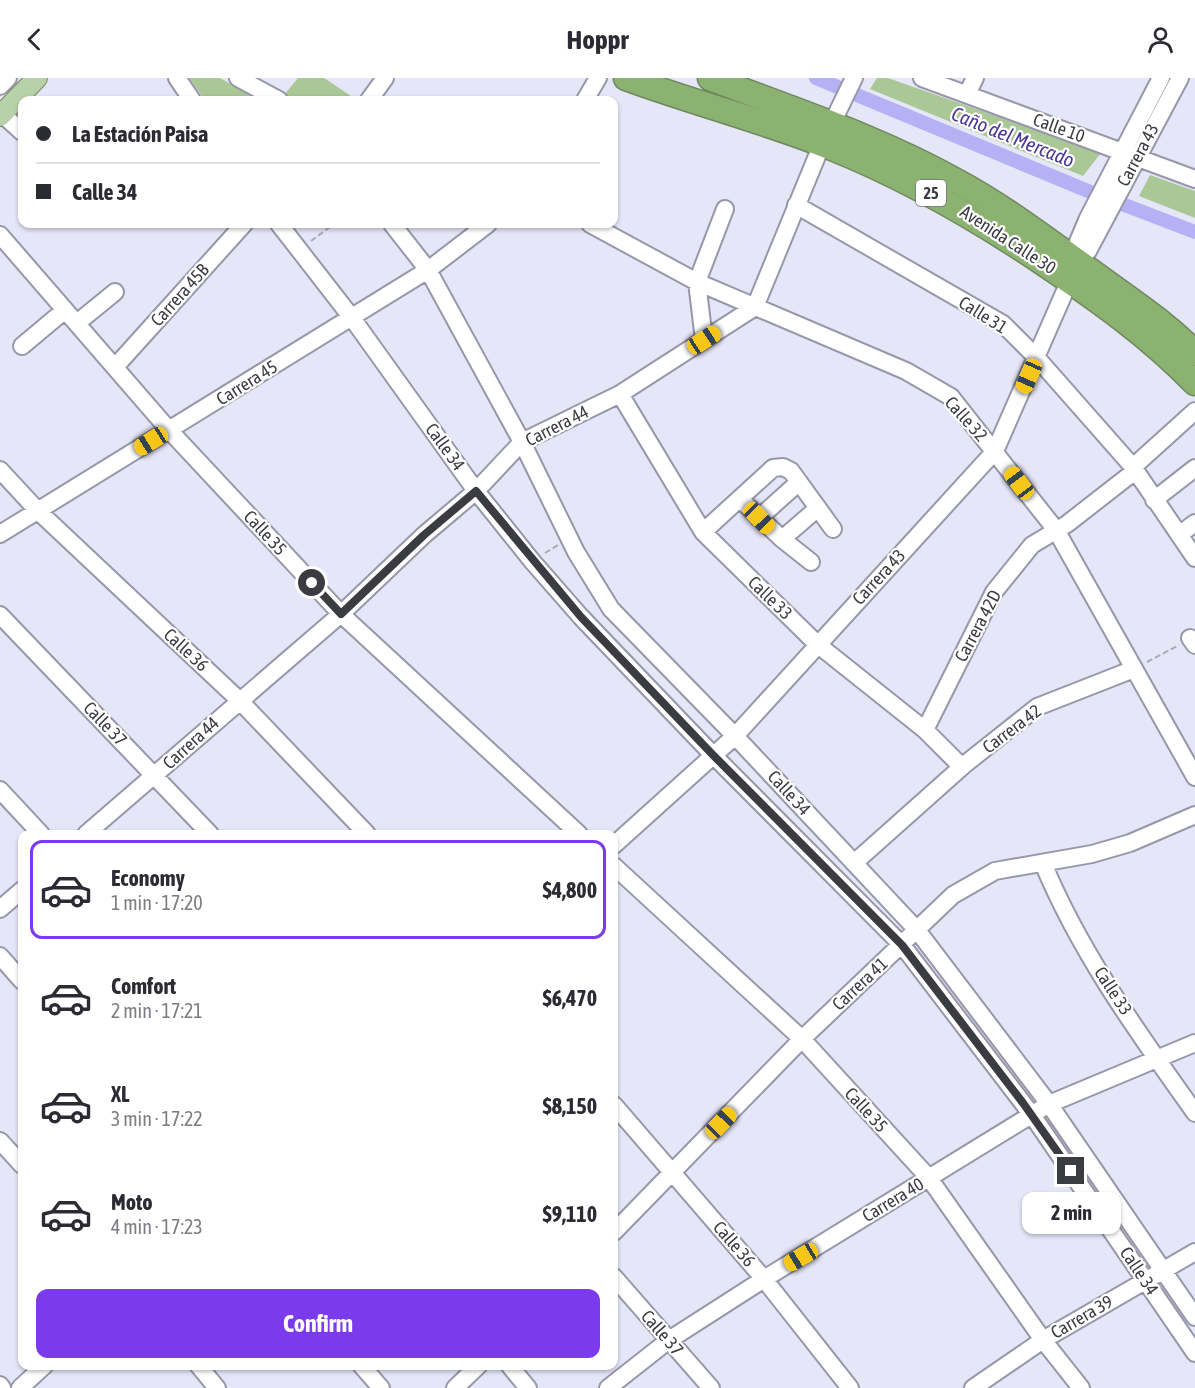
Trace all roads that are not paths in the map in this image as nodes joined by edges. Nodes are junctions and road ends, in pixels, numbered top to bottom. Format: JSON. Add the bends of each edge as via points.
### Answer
{"nodes":[{"id":1,"x":8,"y":78,"type":"edge"},
{"id":2,"x":29,"y":78,"type":"edge"},
{"id":3,"x":37,"y":78,"type":"edge"},
{"id":4,"x":177,"y":78,"type":"edge"},
{"id":5,"x":238,"y":78,"type":"edge"},
{"id":6,"x":385,"y":78,"type":"edge"},
{"id":7,"x":598,"y":78,"type":"edge"},
{"id":8,"x":626,"y":78,"type":"edge"},
{"id":9,"x":710,"y":78,"type":"edge"},
{"id":10,"x":854,"y":78,"type":"edge"},
{"id":11,"x":922,"y":78,"type":"edge"},
{"id":12,"x":975,"y":78,"type":"edge"},
{"id":13,"x":1161,"y":78,"type":"edge"},
{"id":14,"x":1180,"y":78,"type":"edge"},
{"id":15,"x":0,"y":86,"type":"edge"},
{"id":16,"x":967,"y":94,"type":"junction"},
{"id":17,"x":18,"y":96,"type":"edge"},
{"id":18,"x":18,"y":96,"type":"edge"},
{"id":19,"x":189,"y":96,"type":"edge"},
{"id":20,"x":272,"y":96,"type":"edge"},
{"id":21,"x":374,"y":96,"type":"edge"},
{"id":22,"x":587,"y":96,"type":"edge"},
{"id":23,"x":1,"y":113,"type":"edge"},
{"id":24,"x":831,"y":125,"type":"junction"},
{"id":25,"x":18,"y":128,"type":"edge"},
{"id":26,"x":1129,"y":154,"type":"junction"},
{"id":27,"x":1195,"y":179,"type":"edge"},
{"id":28,"x":796,"y":205,"type":"junction"},
{"id":29,"x":725,"y":209,"type":"dead end"},
{"id":30,"x":240,"y":228,"type":"edge"},
{"id":31,"x":282,"y":228,"type":"edge"},
{"id":32,"x":395,"y":228,"type":"edge"},
{"id":33,"x":483,"y":228,"type":"edge"},
{"id":34,"x":597,"y":228,"type":"edge"},
{"id":35,"x":0,"y":235,"type":"edge"},
{"id":36,"x":428,"y":270,"type":"junction"},
{"id":37,"x":1073,"y":271,"type":"junction"},
{"id":38,"x":698,"y":282,"type":"junction"},
{"id":39,"x":115,"y":292,"type":"dead end"},
{"id":40,"x":755,"y":307,"type":"junction"},
{"id":41,"x":65,"y":310,"type":"junction"},
{"id":42,"x":352,"y":318,"type":"junction"},
{"id":43,"x":77,"y":323,"type":"junction"},
{"id":44,"x":704,"y":340,"type":"junction"},
{"id":45,"x":22,"y":346,"type":"dead end"},
{"id":46,"x":1195,"y":353,"type":"edge"},
{"id":47,"x":1037,"y":357,"type":"junction"},
{"id":48,"x":115,"y":367,"type":"junction"},
{"id":49,"x":1195,"y":383,"type":"edge"},
{"id":50,"x":620,"y":394,"type":"junction"},
{"id":51,"x":1195,"y":411,"type":"edge"},
{"id":52,"x":170,"y":430,"type":"junction"},
{"id":53,"x":522,"y":442,"type":"junction"},
{"id":54,"x":995,"y":451,"type":"junction"},
{"id":55,"x":1195,"y":468,"type":"edge"},
{"id":56,"x":1134,"y":469,"type":"junction"},
{"id":57,"x":0,"y":470,"type":"edge"},
{"id":58,"x":799,"y":482,"type":"junction"},
{"id":59,"x":476,"y":491,"type":"junction"},
{"id":60,"x":740,"y":499,"type":"junction"},
{"id":61,"x":1154,"y":500,"type":"junction"},
{"id":62,"x":818,"y":508,"type":"junction"},
{"id":63,"x":38,"y":511,"type":"junction"},
{"id":64,"x":759,"y":518,"type":"junction"},
{"id":65,"x":1195,"y":523,"type":"edge"},
{"id":66,"x":833,"y":529,"type":"dead end"},
{"id":67,"x":1056,"y":530,"type":"junction"},
{"id":68,"x":703,"y":532,"type":"junction"},
{"id":69,"x":0,"y":534,"type":"edge"},
{"id":70,"x":1179,"y":535,"type":"junction"},
{"id":71,"x":782,"y":539,"type":"junction"},
{"id":72,"x":1195,"y":558,"type":"edge"},
{"id":73,"x":811,"y":562,"type":"dead end"},
{"id":74,"x":341,"y":614,"type":"junction"},
{"id":75,"x":0,"y":615,"type":"edge"},
{"id":76,"x":817,"y":644,"type":"junction"},
{"id":77,"x":1134,"y":669,"type":"junction"},
{"id":78,"x":239,"y":700,"type":"junction"},
{"id":79,"x":925,"y":730,"type":"junction"},
{"id":80,"x":735,"y":736,"type":"junction"},
{"id":81,"x":713,"y":755,"type":"junction"},
{"id":82,"x":962,"y":767,"type":"junction"},
{"id":83,"x":155,"y":775,"type":"junction"},
{"id":84,"x":1195,"y":777,"type":"edge"},
{"id":85,"x":0,"y":790,"type":"edge"},
{"id":86,"x":1195,"y":815,"type":"edge"},
{"id":87,"x":37,"y":830,"type":"edge"},
{"id":88,"x":91,"y":830,"type":"edge"},
{"id":89,"x":206,"y":830,"type":"edge"},
{"id":90,"x":363,"y":830,"type":"edge"},
{"id":91,"x":575,"y":830,"type":"edge"},
{"id":92,"x":618,"y":841,"type":"edge"},
{"id":93,"x":854,"y":863,"type":"junction"},
{"id":94,"x":1042,"y":863,"type":"junction"},
{"id":95,"x":618,"y":870,"type":"edge"},
{"id":96,"x":18,"y":893,"type":"edge"},
{"id":97,"x":0,"y":909,"type":"edge"},
{"id":98,"x":917,"y":930,"type":"junction"},
{"id":99,"x":902,"y":945,"type":"junction"},
{"id":100,"x":0,"y":956,"type":"edge"},
{"id":101,"x":18,"y":976,"type":"edge"},
{"id":102,"x":802,"y":1039,"type":"junction"},
{"id":103,"x":1195,"y":1043,"type":"edge"},
{"id":104,"x":1156,"y":1058,"type":"junction"},
{"id":105,"x":1049,"y":1104,"type":"junction"},
{"id":106,"x":618,"y":1110,"type":"edge"},
{"id":107,"x":1195,"y":1113,"type":"edge"},
{"id":108,"x":1032,"y":1115,"type":"junction"},
{"id":109,"x":0,"y":1141,"type":"edge"},
{"id":110,"x":18,"y":1161,"type":"edge"},
{"id":111,"x":673,"y":1173,"type":"junction"},
{"id":112,"x":929,"y":1178,"type":"junction"},
{"id":113,"x":618,"y":1228,"type":"edge"},
{"id":114,"x":1195,"y":1252,"type":"edge"},
{"id":115,"x":1163,"y":1270,"type":"junction"},
{"id":116,"x":764,"y":1279,"type":"junction"},
{"id":117,"x":1146,"y":1281,"type":"junction"},
{"id":118,"x":618,"y":1282,"type":"edge"},
{"id":119,"x":1195,"y":1317,"type":"edge"},
{"id":120,"x":669,"y":1340,"type":"junction"},
{"id":121,"x":1043,"y":1340,"type":"junction"},
{"id":122,"x":1195,"y":1353,"type":"edge"},
{"id":123,"x":40,"y":1370,"type":"edge"},
{"id":124,"x":202,"y":1370,"type":"edge"},
{"id":125,"x":365,"y":1370,"type":"edge"},
{"id":126,"x":474,"y":1370,"type":"edge"},
{"id":127,"x":512,"y":1370,"type":"edge"},
{"id":128,"x":21,"y":1388,"type":"edge"},
{"id":129,"x":217,"y":1388,"type":"edge"},
{"id":130,"x":381,"y":1388,"type":"edge"},
{"id":131,"x":455,"y":1388,"type":"edge"},
{"id":132,"x":528,"y":1388,"type":"edge"},
{"id":133,"x":608,"y":1388,"type":"edge"},
{"id":134,"x":711,"y":1388,"type":"edge"},
{"id":135,"x":850,"y":1388,"type":"edge"},
{"id":136,"x":973,"y":1388,"type":"edge"},
{"id":137,"x":1081,"y":1388,"type":"edge"}],
"edges":[{"from":1,"to":15,"type":"street"},
{"from":2,"to":23,"type":"street"},
{"from":3,"to":18,"type":"main road"},
{"from":4,"to":19,"type":"street"},
{"from":5,"to":20,"type":"street"},
{"from":6,"to":21,"type":"street"},
{"from":7,"to":22,"type":"street"},
{"from":8,"to":24,"type":"highway","name":"Avenida Calle 30","number":"25"},
{"from":9,"to":24,"type":"highway","name":"Avenida Calle 30","number":"25"},
{"from":10,"to":24,"type":"street"},
{"from":11,"to":16,"type":"street","name":"Calle 10"},
{"from":12,"to":16,"type":"street"},
{"from":13,"to":26,"type":"street","name":"Carrera 43"},
{"from":14,"to":26,"type":"street","name":"Carrera 43"},
{"from":16,"to":26,"type":"street","name":"Calle 10"},
{"from":17,"to":23,"type":"main road"},
{"from":23,"to":25,"type":"street"},
{"from":24,"to":28,"type":"street"},
{"from":24,"to":37,"type":"highway","name":"Avenida Calle 30","number":"25","via":[[902,178]]},
{"from":26,"to":27,"type":"street","name":"Calle 10"},
{"from":26,"to":37,"type":"street","name":"Carrera 43","via":[[1095,221],[1077,244]]},
{"from":28,"to":40,"type":"street"},
{"from":28,"to":47,"type":"street","name":"Calle 31","via":[[1003,324]]},
{"from":29,"to":38,"type":"street"},
{"from":30,"to":48,"type":"street","name":"Carrera 45B"},
{"from":31,"to":42,"type":"street","name":"Calle 34"},
{"from":32,"to":36,"type":"street","name":"Calle 34"},
{"from":33,"to":36,"type":"street","name":"Carrera 45"},
{"from":34,"to":38,"type":"street","name":"Calle 32"},
{"from":35,"to":41,"type":"street","name":"Calle 35"},
{"from":36,"to":42,"type":"street","name":"Carrera 45"},
{"from":36,"to":53,"type":"street","name":"Calle 34"},
{"from":37,"to":46,"type":"highway","name":"Avenida Calle 30","number":"25","via":[[1176,334]]},
{"from":37,"to":47,"type":"street","name":"Carrera 43"},
{"from":37,"to":49,"type":"highway","name":"Avenida Calle 30","number":"25"},
{"from":38,"to":40,"type":"street","name":"Calle 32"},
{"from":38,"to":44,"type":"street"},
{"from":39,"to":43,"type":"street"},
{"from":40,"to":44,"type":"street","name":"Carrera 44"},
{"from":40,"to":54,"type":"street","name":"Calle 32","via":[[906,371],[951,397]]},
{"from":41,"to":43,"type":"street","name":"Calle 35"},
{"from":41,"to":45,"type":"street"},
{"from":42,"to":52,"type":"street","name":"Carrera 45"},
{"from":42,"to":59,"type":"street","name":"Calle 34"},
{"from":43,"to":48,"type":"street","name":"Calle 35"},
{"from":44,"to":50,"type":"street","name":"Carrera 44"},
{"from":47,"to":54,"type":"street","name":"Carrera 43"},
{"from":47,"to":56,"type":"street","name":"Calle 31"},
{"from":48,"to":52,"type":"street","name":"Calle 35"},
{"from":50,"to":53,"type":"street","name":"Carrera 44"},
{"from":50,"to":68,"type":"street","name":"Calle 33"},
{"from":51,"to":56,"type":"street","name":"Carrera 42D"},
{"from":52,"to":63,"type":"street","name":"Carrera 45"},
{"from":52,"to":74,"type":"street","name":"Calle 35"},
{"from":53,"to":59,"type":"street","name":"Carrera 44"},
{"from":53,"to":80,"type":"street","name":"Calle 34","via":[[569,539],[610,609]]},
{"from":54,"to":67,"type":"street","name":"Calle 32"},
{"from":54,"to":76,"type":"street","name":"Carrera 43"},
{"from":55,"to":61,"type":"street"},
{"from":56,"to":61,"type":"street","name":"Calle 31"},
{"from":56,"to":67,"type":"street","name":"Carrera 42D"},
{"from":57,"to":63,"type":"street","name":"Calle 36"},
{"from":58,"to":60,"type":"street","via":[[791,471],[773,468]]},
{"from":58,"to":62,"type":"street"},
{"from":58,"to":64,"type":"street"},
{"from":59,"to":74,"type":"street","name":"Carrera 44"},
{"from":59,"to":81,"type":"street","name":"Calle 34","via":[[581,617]]},
{"from":60,"to":64,"type":"street"},
{"from":60,"to":68,"type":"street"},
{"from":61,"to":70,"type":"street","name":"Calle 31"},
{"from":62,"to":66,"type":"street"},
{"from":62,"to":71,"type":"street"},
{"from":63,"to":69,"type":"street","name":"Carrera 45"},
{"from":63,"to":78,"type":"street","name":"Calle 36"},
{"from":64,"to":71,"type":"street"},
{"from":65,"to":70,"type":"street"},
{"from":67,"to":77,"type":"street","name":"Calle 32"},
{"from":67,"to":79,"type":"street","name":"Carrera 42D","via":[[1032,545],[994,592]]},
{"from":68,"to":76,"type":"street","name":"Calle 33"},
{"from":70,"to":72,"type":"street","name":"Calle 31"},
{"from":71,"to":73,"type":"street"},
{"from":74,"to":78,"type":"street","name":"Carrera 44"},
{"from":74,"to":91,"type":"street","name":"Calle 35"},
{"from":75,"to":83,"type":"street","name":"Calle 37"},
{"from":76,"to":79,"type":"street","name":"Calle 33"},
{"from":76,"to":80,"type":"street","name":"Carrera 43"},
{"from":77,"to":82,"type":"street","name":"Carrera 42","via":[[1037,707]]},
{"from":77,"to":84,"type":"street","name":"Calle 32"},
{"from":78,"to":83,"type":"street","name":"Carrera 44"},
{"from":78,"to":90,"type":"street","name":"Calle 36"},
{"from":79,"to":82,"type":"street","name":"Calle 33"},
{"from":80,"to":81,"type":"street","name":"Carrera 43"},
{"from":80,"to":93,"type":"street","name":"Calle 34"},
{"from":81,"to":92,"type":"street","name":"Carrera 43"},
{"from":81,"to":99,"type":"street","name":"Calle 34"},
{"from":82,"to":93,"type":"street","name":"Carrera 42"},
{"from":83,"to":88,"type":"street","name":"Carrera 44"},
{"from":83,"to":89,"type":"street","name":"Calle 37"},
{"from":85,"to":87,"type":"street"},
{"from":86,"to":94,"type":"street","name":"Carrera 41","via":[[1130,843]]},
{"from":93,"to":98,"type":"street","name":"Calle 34"},
{"from":94,"to":98,"type":"street","name":"Carrera 41","via":[[995,871],[952,895]]},
{"from":94,"to":104,"type":"street","name":"Calle 33","via":[[1061,907]]},
{"from":95,"to":102,"type":"street","name":"Calle 35"},
{"from":96,"to":97,"type":"street"},
{"from":98,"to":99,"type":"street","name":"Carrera 41"},
{"from":98,"to":105,"type":"street","name":"Calle 34"},
{"from":99,"to":102,"type":"street","name":"Carrera 41"},
{"from":99,"to":108,"type":"street","name":"Calle 34"},
{"from":100,"to":101,"type":"street"},
{"from":102,"to":111,"type":"street","name":"Carrera 41"},
{"from":102,"to":112,"type":"street","name":"Calle 35"},
{"from":103,"to":104,"type":"street","name":"Carrera 40"},
{"from":104,"to":105,"type":"street","name":"Carrera 40"},
{"from":104,"to":107,"type":"street","name":"Calle 33"},
{"from":105,"to":108,"type":"street","name":"Carrera 40"},
{"from":105,"to":115,"type":"street","name":"Calle 34"},
{"from":106,"to":111,"type":"street","name":"Calle 36"},
{"from":108,"to":112,"type":"street","name":"Carrera 40"},
{"from":108,"to":117,"type":"street","name":"Calle 34"},
{"from":109,"to":110,"type":"street"},
{"from":111,"to":113,"type":"street","name":"Carrera 41"},
{"from":111,"to":116,"type":"street","name":"Calle 36"},
{"from":112,"to":116,"type":"street","name":"Carrera 40"},
{"from":112,"to":121,"type":"street","name":"Calle 35"},
{"from":114,"to":115,"type":"street","name":"Carrera 39"},
{"from":115,"to":117,"type":"street","name":"Carrera 39"},
{"from":115,"to":119,"type":"street","name":"Calle 34"},
{"from":116,"to":120,"type":"street","name":"Carrera 40"},
{"from":116,"to":135,"type":"street","name":"Calle 36"},
{"from":117,"to":121,"type":"street","name":"Carrera 39"},
{"from":117,"to":122,"type":"street","name":"Calle 34"},
{"from":118,"to":120,"type":"street","name":"Calle 37"},
{"from":120,"to":133,"type":"street","name":"Carrera 40"},
{"from":120,"to":134,"type":"street","name":"Calle 37"},
{"from":121,"to":136,"type":"street","name":"Carrera 39"},
{"from":121,"to":137,"type":"street","name":"Calle 35"},
{"from":123,"to":128,"type":"street"},
{"from":124,"to":129,"type":"street"},
{"from":125,"to":130,"type":"street"},
{"from":126,"to":131,"type":"street"},
{"from":127,"to":132,"type":"street"}]}
